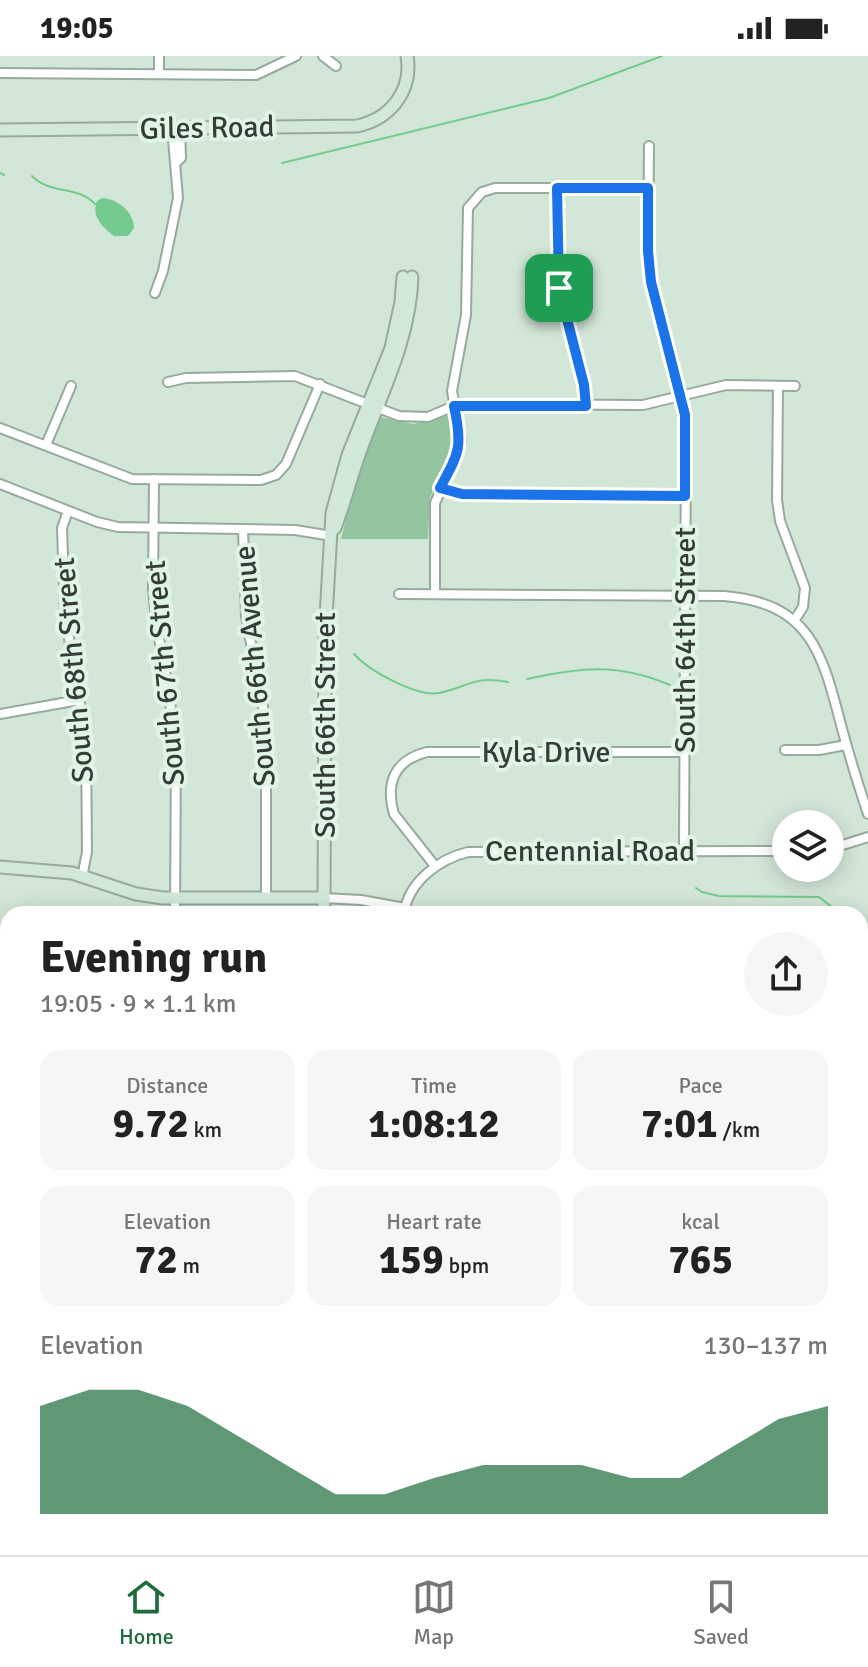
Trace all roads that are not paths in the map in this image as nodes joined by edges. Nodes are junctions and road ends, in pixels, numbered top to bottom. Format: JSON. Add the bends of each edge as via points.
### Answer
{"nodes":[{"id":1,"x":159,"y":56,"type":"edge"},
{"id":2,"x":296,"y":56,"type":"edge"},
{"id":3,"x":323,"y":56,"type":"edge"},
{"id":4,"x":407,"y":56,"type":"edge"},
{"id":5,"x":336,"y":66,"type":"dead end"},
{"id":6,"x":0,"y":73,"type":"edge"},
{"id":7,"x":159,"y":74,"type":"junction"},
{"id":8,"x":176,"y":128,"type":"junction"},
{"id":9,"x":0,"y":130,"type":"edge"},
{"id":10,"x":649,"y":146,"type":"dead end"},
{"id":11,"x":557,"y":188,"type":"junction"},
{"id":12,"x":648,"y":188,"type":"junction"},
{"id":13,"x":408,"y":277,"type":"dead end"},
{"id":14,"x":155,"y":293,"type":"dead end"},
{"id":15,"x":168,"y":382,"type":"dead end"},
{"id":16,"x":320,"y":384,"type":"junction"},
{"id":17,"x":71,"y":386,"type":"dead end"},
{"id":18,"x":778,"y":386,"type":"junction"},
{"id":19,"x":795,"y":386,"type":"dead end"},
{"id":20,"x":681,"y":397,"type":"junction"},
{"id":21,"x":373,"y":406,"type":"junction"},
{"id":22,"x":454,"y":406,"type":"junction"},
{"id":23,"x":586,"y":406,"type":"junction"},
{"id":24,"x":0,"y":428,"type":"edge"},
{"id":25,"x":46,"y":445,"type":"junction"},
{"id":26,"x":154,"y":479,"type":"junction"},
{"id":27,"x":0,"y":484,"type":"edge"},
{"id":28,"x":440,"y":488,"type":"junction"},
{"id":29,"x":685,"y":496,"type":"junction"},
{"id":30,"x":68,"y":511,"type":"junction"},
{"id":31,"x":153,"y":528,"type":"junction"},
{"id":32,"x":243,"y":529,"type":"junction"},
{"id":33,"x":332,"y":536,"type":"junction"},
{"id":34,"x":399,"y":594,"type":"dead end"},
{"id":35,"x":435,"y":594,"type":"junction"},
{"id":36,"x":685,"y":595,"type":"junction"},
{"id":37,"x":794,"y":621,"type":"junction"},
{"id":38,"x":79,"y":700,"type":"junction"},
{"id":39,"x":0,"y":714,"type":"edge"},
{"id":40,"x":846,"y":745,"type":"junction"},
{"id":41,"x":785,"y":750,"type":"dead end"},
{"id":42,"x":685,"y":752,"type":"junction"},
{"id":43,"x":868,"y":814,"type":"edge"},
{"id":44,"x":868,"y":837,"type":"edge"},
{"id":45,"x":844,"y":845,"type":"edge"},
{"id":46,"x":684,"y":851,"type":"junction"},
{"id":47,"x":772,"y":851,"type":"edge"},
{"id":48,"x":435,"y":866,"type":"junction"},
{"id":49,"x":0,"y":869,"type":"edge"},
{"id":50,"x":82,"y":877,"type":"junction"},
{"id":51,"x":175,"y":898,"type":"junction"},
{"id":52,"x":266,"y":898,"type":"junction"},
{"id":53,"x":324,"y":898,"type":"junction"},
{"id":54,"x":175,"y":906,"type":"edge"},
{"id":55,"x":324,"y":906,"type":"edge"},
{"id":56,"x":384,"y":906,"type":"edge"},
{"id":57,"x":406,"y":906,"type":"edge"}],
"edges":[{"from":1,"to":7,"type":"street"},
{"from":2,"to":7,"type":"street","via":[[256,75]]},
{"from":3,"to":5,"type":"street"},
{"from":4,"to":8,"type":"street","name":"Giles Road","via":[[402,94],[382,117],[357,126]]},
{"from":6,"to":7,"type":"street"},
{"from":8,"to":9,"type":"street","name":"Giles Road"},
{"from":8,"to":14,"type":"street","via":[[178,198]]},
{"from":10,"to":12,"type":"street","name":"South 64th Street"},
{"from":11,"to":12,"type":"street"},
{"from":11,"to":22,"type":"street","via":[[495,188],[472,201],[466,220],[466,315]]},
{"from":11,"to":23,"type":"street","via":[[559,288]]},
{"from":12,"to":20,"type":"street","name":"South 64th Street","via":[[651,282]]},
{"from":13,"to":21,"type":"street","name":"South 66th Street","via":[[402,347]]},
{"from":15,"to":16,"type":"street","via":[[281,375]]},
{"from":16,"to":21,"type":"street"},
{"from":16,"to":26,"type":"street","via":[[289,460],[276,475],[261,480]]},
{"from":17,"to":25,"type":"street"},
{"from":18,"to":19,"type":"street"},
{"from":18,"to":20,"type":"street","via":[[726,385]]},
{"from":18,"to":37,"type":"street","via":[[777,500],[805,588],[803,607]]},
{"from":20,"to":23,"type":"street","via":[[643,405]]},
{"from":20,"to":29,"type":"street","name":"South 64th Street"},
{"from":21,"to":22,"type":"street","via":[[411,418]]},
{"from":21,"to":33,"type":"street","name":"South 66th Street"},
{"from":22,"to":23,"type":"street"},
{"from":22,"to":28,"type":"street","via":[[459,448]]},
{"from":24,"to":25,"type":"street"},
{"from":25,"to":26,"type":"street","via":[[132,479]]},
{"from":26,"to":31,"type":"street","name":"South 67th Street"},
{"from":27,"to":30,"type":"street"},
{"from":28,"to":29,"type":"street","via":[[462,494]]},
{"from":28,"to":35,"type":"street"},
{"from":29,"to":36,"type":"street","name":"South 64th Street"},
{"from":30,"to":31,"type":"street","via":[[118,527]]},
{"from":30,"to":38,"type":"street","name":"South 68th Street","via":[[62,528],[65,614]]},
{"from":31,"to":32,"type":"street"},
{"from":31,"to":51,"type":"street","name":"South 67th Street","via":[[156,621],[176,748]]},
{"from":32,"to":33,"type":"street"},
{"from":32,"to":52,"type":"street","name":"South 66th Avenue","via":[[246,617],[266,737]]},
{"from":33,"to":53,"type":"street","name":"South 66th Street","via":[[325,635]]},
{"from":34,"to":35,"type":"street"},
{"from":35,"to":36,"type":"street"},
{"from":36,"to":37,"type":"street","via":[[756,600]]},
{"from":36,"to":42,"type":"street","name":"South 64th Street"},
{"from":37,"to":40,"type":"street","via":[[821,656]]},
{"from":38,"to":39,"type":"street"},
{"from":38,"to":50,"type":"street","name":"South 68th Street","via":[[86,740],[87,852]]},
{"from":40,"to":41,"type":"street"},
{"from":40,"to":43,"type":"street"},
{"from":42,"to":46,"type":"street","name":"South 64th Street"},
{"from":42,"to":48,"type":"street","name":"Kyla Drive","via":[[427,752],[409,758],[392,775],[391,804]]},
{"from":44,"to":45,"type":"street"},
{"from":46,"to":47,"type":"street","name":"Centennial Road"},
{"from":46,"to":48,"type":"street","name":"Centennial Road","via":[[484,850],[458,854]]},
{"from":48,"to":57,"type":"street"},
{"from":49,"to":50,"type":"street","via":[[45,869]]},
{"from":50,"to":51,"type":"street","via":[[136,894]]},
{"from":51,"to":52,"type":"street"},
{"from":51,"to":54,"type":"street","name":"South 67th Street"},
{"from":52,"to":53,"type":"street"},
{"from":53,"to":55,"type":"street","name":"South 66th Street"},
{"from":53,"to":56,"type":"street"}]}
